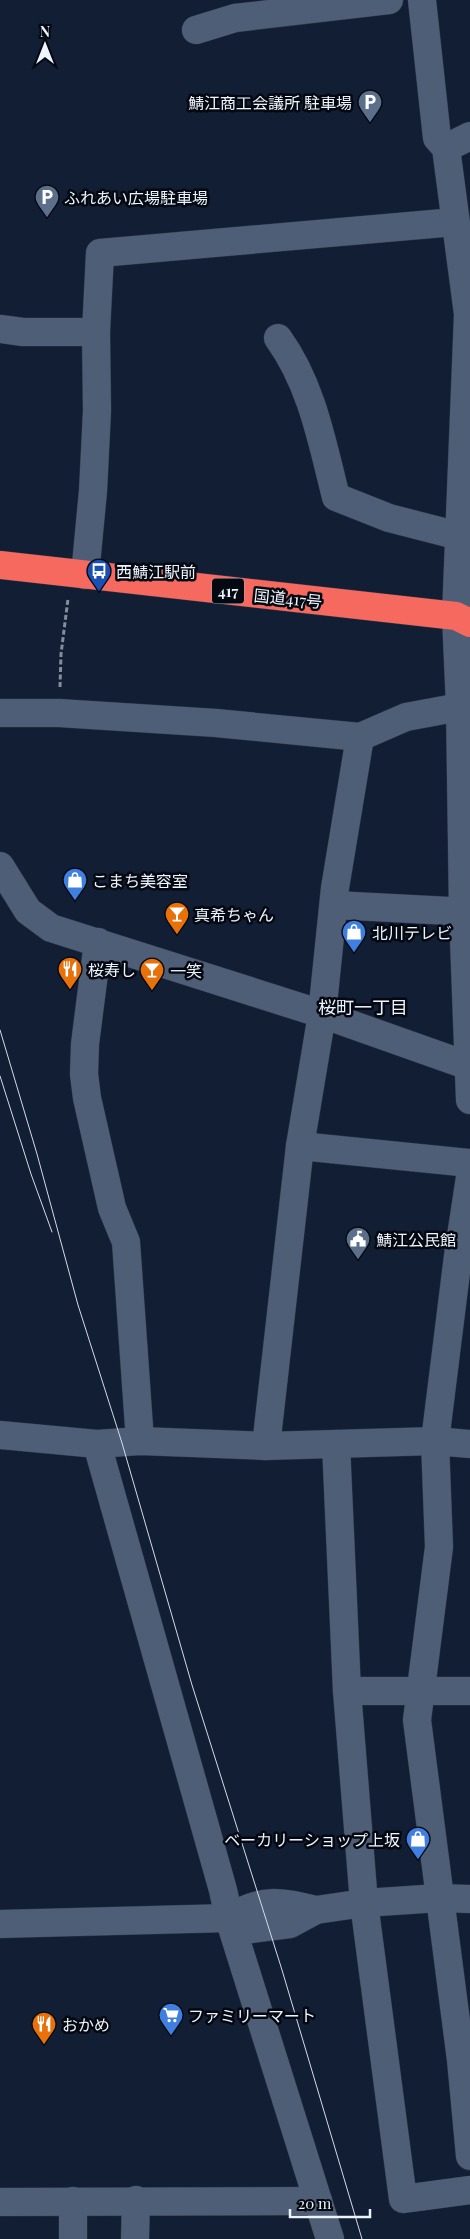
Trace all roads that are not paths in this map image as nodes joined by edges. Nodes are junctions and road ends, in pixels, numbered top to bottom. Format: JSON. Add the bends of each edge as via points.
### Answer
{"nodes":[{"id":1,"x":389,"y":0,"type":"edge"},
{"id":2,"x":422,"y":0,"type":"edge"},
{"id":3,"x":196,"y":30,"type":"dead end"},
{"id":4,"x":470,"y":136,"type":"edge"},
{"id":5,"x":446,"y":148,"type":"junction"},
{"id":6,"x":455,"y":222,"type":"junction"},
{"id":7,"x":0,"y":329,"type":"edge"},
{"id":8,"x":96,"y":332,"type":"junction"},
{"id":9,"x":278,"y":338,"type":"dead end"},
{"id":10,"x":459,"y":536,"type":"junction"},
{"id":11,"x":0,"y":566,"type":"edge"},
{"id":12,"x":78,"y":574,"type":"junction"},
{"id":13,"x":465,"y":622,"type":"edge"},
{"id":14,"x":460,"y":707,"type":"junction"},
{"id":15,"x":0,"y":713,"type":"edge"},
{"id":16,"x":360,"y":737,"type":"junction"},
{"id":17,"x":0,"y":866,"type":"edge"},
{"id":18,"x":334,"y":905,"type":"junction"},
{"id":19,"x":466,"y":912,"type":"edge"},
{"id":20,"x":98,"y":942,"type":"junction"},
{"id":21,"x":322,"y":1014,"type":"junction"},
{"id":22,"x":469,"y":1066,"type":"edge"},
{"id":23,"x":470,"y":1100,"type":"edge"},
{"id":24,"x":300,"y":1146,"type":"junction"},
{"id":25,"x":470,"y":1163,"type":"edge"},
{"id":26,"x":470,"y":1177,"type":"edge"},
{"id":27,"x":464,"y":1256,"type":"edge"},
{"id":28,"x":0,"y":1435,"type":"edge"},
{"id":29,"x":140,"y":1441,"type":"junction"},
{"id":30,"x":435,"y":1441,"type":"junction"},
{"id":31,"x":97,"y":1444,"type":"junction"},
{"id":32,"x":336,"y":1444,"type":"junction"},
{"id":33,"x":470,"y":1444,"type":"edge"},
{"id":34,"x":266,"y":1446,"type":"junction"},
{"id":35,"x":420,"y":1690,"type":"junction"},
{"id":36,"x":348,"y":1691,"type":"junction"},
{"id":37,"x":470,"y":1691,"type":"edge"},
{"id":38,"x":439,"y":1898,"type":"junction"},
{"id":39,"x":470,"y":1899,"type":"edge"},
{"id":40,"x":364,"y":1903,"type":"junction"},
{"id":41,"x":229,"y":1918,"type":"junction"},
{"id":42,"x":0,"y":1924,"type":"edge"},
{"id":43,"x":465,"y":2059,"type":"edge"},
{"id":44,"x":470,"y":2156,"type":"edge"},
{"id":45,"x":470,"y":2190,"type":"edge"},
{"id":46,"x":136,"y":2200,"type":"junction"},
{"id":47,"x":72,"y":2201,"type":"junction"},
{"id":48,"x":318,"y":2201,"type":"junction"},
{"id":49,"x":0,"y":2202,"type":"edge"},
{"id":50,"x":73,"y":2239,"type":"edge"},
{"id":51,"x":135,"y":2239,"type":"edge"},
{"id":52,"x":330,"y":2239,"type":"edge"}],
"edges":[{"from":1,"to":3,"type":"street","via":[[234,18]]},
{"from":2,"to":5,"type":"street","via":[[437,138]]},
{"from":4,"to":5,"type":"street"},
{"from":5,"to":6,"type":"street"},
{"from":6,"to":8,"type":"street","via":[[100,253]]},
{"from":6,"to":10,"type":"street","via":[[468,314]]},
{"from":7,"to":8,"type":"street"},
{"from":8,"to":12,"type":"street","via":[[93,491]]},
{"from":9,"to":10,"type":"street","via":[[293,359],[311,402],[336,497],[389,518]]},
{"from":10,"to":13,"type":"street"},
{"from":11,"to":12,"type":"highway","name":"国道417号","number":"417"},
{"from":12,"to":13,"type":"highway","name":"国道417号","number":"417"},
{"from":13,"to":14,"type":"street"},
{"from":14,"to":16,"type":"street","via":[[406,717]]},
{"from":14,"to":19,"type":"street"},
{"from":15,"to":16,"type":"street","via":[[216,722]]},
{"from":16,"to":18,"type":"street"},
{"from":17,"to":20,"type":"street","via":[[28,911],[51,928]]},
{"from":18,"to":19,"type":"street"},
{"from":18,"to":21,"type":"street"},
{"from":19,"to":22,"type":"street"},
{"from":20,"to":21,"type":"street"},
{"from":20,"to":29,"type":"street","via":[[84,1074],[112,1208],[126,1242]]},
{"from":21,"to":22,"type":"street"},
{"from":21,"to":24,"type":"street"},
{"from":22,"to":23,"type":"street"},
{"from":24,"to":25,"type":"street"},
{"from":24,"to":34,"type":"street"},
{"from":26,"to":27,"type":"street"},
{"from":27,"to":30,"type":"street"},
{"from":28,"to":31,"type":"street"},
{"from":29,"to":31,"type":"street"},
{"from":29,"to":34,"type":"street"},
{"from":30,"to":32,"type":"street"},
{"from":30,"to":33,"type":"street"},
{"from":30,"to":35,"type":"street","via":[[438,1547]]},
{"from":31,"to":41,"type":"street"},
{"from":32,"to":34,"type":"street"},
{"from":32,"to":36,"type":"street"},
{"from":35,"to":36,"type":"street"},
{"from":35,"to":37,"type":"street"},
{"from":35,"to":38,"type":"street","via":[[417,1720]]},
{"from":36,"to":40,"type":"street"},
{"from":38,"to":39,"type":"street"},
{"from":38,"to":40,"type":"street"},
{"from":38,"to":43,"type":"street"},
{"from":40,"to":41,"type":"street","via":[[316,1910],[288,1903],[260,1904],[247,1907]]},
{"from":40,"to":45,"type":"street","via":[[403,2199]]},
{"from":41,"to":42,"type":"street"},
{"from":41,"to":48,"type":"street"},
{"from":43,"to":44,"type":"street"},
{"from":46,"to":47,"type":"street"},
{"from":46,"to":48,"type":"street"},
{"from":46,"to":51,"type":"street"},
{"from":47,"to":49,"type":"street"},
{"from":47,"to":50,"type":"street"},
{"from":48,"to":52,"type":"street"}]}
